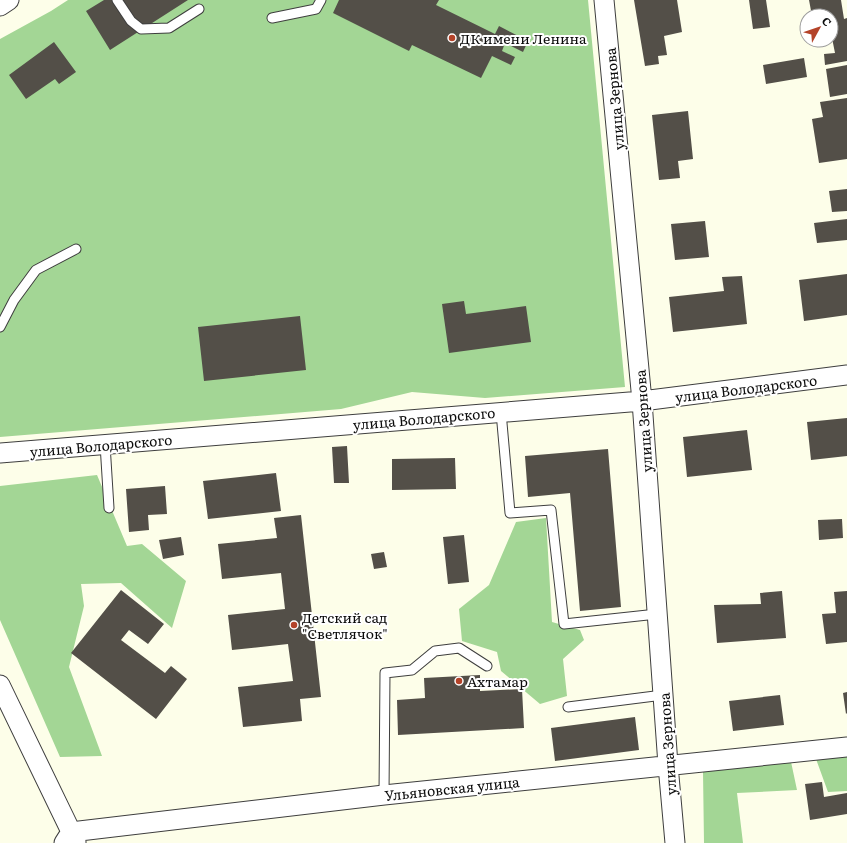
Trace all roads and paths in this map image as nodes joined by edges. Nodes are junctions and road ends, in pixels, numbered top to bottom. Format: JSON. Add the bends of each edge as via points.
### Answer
{"nodes":[{"id":1,"x":9,"y":0,"type":"edge"},
{"id":2,"x":117,"y":0,"type":"edge"},
{"id":3,"x":320,"y":0,"type":"edge"},
{"id":4,"x":604,"y":0,"type":"edge"},
{"id":5,"x":0,"y":6,"type":"edge"},
{"id":6,"x":199,"y":8,"type":"dead end"},
{"id":7,"x":272,"y":18,"type":"dead end"},
{"id":8,"x":76,"y":249,"type":"dead end"},
{"id":9,"x":0,"y":327,"type":"edge"},
{"id":10,"x":847,"y":376,"type":"edge"},
{"id":11,"x":642,"y":401,"type":"junction"},
{"id":12,"x":501,"y":412,"type":"junction"},
{"id":13,"x":105,"y":444,"type":"junction"},
{"id":14,"x":0,"y":453,"type":"edge"},
{"id":15,"x":109,"y":508,"type":"dead end"},
{"id":16,"x":657,"y":614,"type":"junction"},
{"id":17,"x":487,"y":666,"type":"dead end"},
{"id":18,"x":0,"y":685,"type":"edge"},
{"id":19,"x":663,"y":695,"type":"junction"},
{"id":20,"x":568,"y":707,"type":"dead end"},
{"id":21,"x":847,"y":747,"type":"edge"},
{"id":22,"x":668,"y":765,"type":"junction"},
{"id":23,"x":384,"y":795,"type":"junction"},
{"id":24,"x":70,"y":839,"type":"edge"},
{"id":25,"x":675,"y":843,"type":"edge"}],
"edges":[{"from":1,"to":5,"type":"street"},
{"from":2,"to":6,"type":"lane","via":[[131,21],[141,29],[169,28]]},
{"from":3,"to":7,"type":"lane","via":[[316,9]]},
{"from":4,"to":11,"type":"street","name":"улица Зернова"},
{"from":8,"to":9,"type":"lane","via":[[36,270],[14,300]]},
{"from":10,"to":11,"type":"street","name":"улица Володарского"},
{"from":11,"to":12,"type":"street","name":"улица Володарского"},
{"from":11,"to":16,"type":"street","name":"улица Зернова"},
{"from":12,"to":13,"type":"street","name":"улица Володарского"},
{"from":12,"to":16,"type":"lane","via":[[510,514],[551,510],[564,624]]},
{"from":13,"to":14,"type":"street","name":"улица Володарского"},
{"from":13,"to":15,"type":"lane"},
{"from":16,"to":19,"type":"street","name":"улица Зернова"},
{"from":17,"to":23,"type":"lane","via":[[460,648],[435,651],[412,670],[385,674]]},
{"from":18,"to":24,"type":"street"},
{"from":19,"to":20,"type":"lane"},
{"from":19,"to":22,"type":"street","name":"улица Зернова"},
{"from":21,"to":22,"type":"street","name":"Ульяновская улица"},
{"from":22,"to":23,"type":"street","name":"Ульяновская улица"},
{"from":22,"to":25,"type":"street","name":"улица Зернова"},
{"from":23,"to":24,"type":"street","name":"Ульяновская улица"}]}
